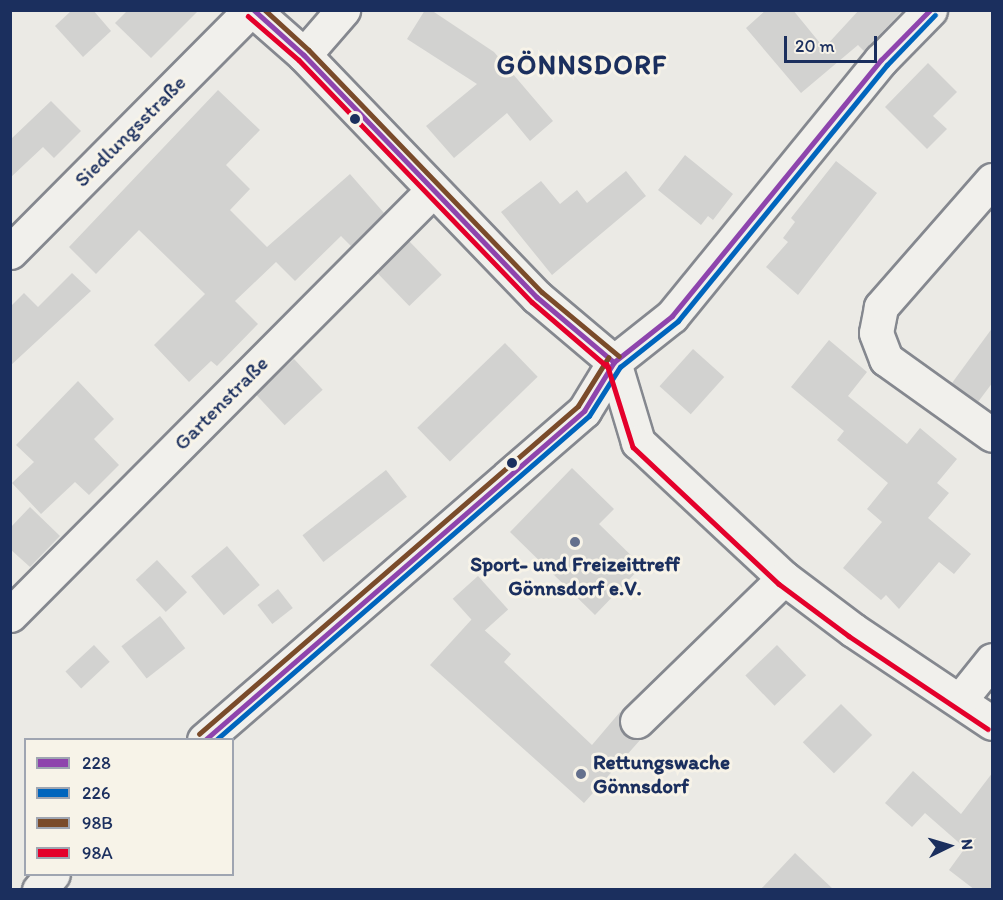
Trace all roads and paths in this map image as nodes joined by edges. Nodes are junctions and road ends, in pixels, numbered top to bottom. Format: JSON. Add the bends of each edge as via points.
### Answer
{"nodes":[{"id":1,"x":251,"y":10,"type":"edge"},
{"id":2,"x":343,"y":10,"type":"edge"},
{"id":3,"x":930,"y":10,"type":"edge"},
{"id":4,"x":304,"y":55,"type":"junction"},
{"id":5,"x":993,"y":180,"type":"edge"},
{"id":6,"x":432,"y":191,"type":"junction"},
{"id":7,"x":10,"y":252,"type":"edge"},
{"id":8,"x":614,"y":362,"type":"junction"},
{"id":9,"x":992,"y":433,"type":"edge"},
{"id":10,"x":784,"y":578,"type":"junction"},
{"id":11,"x":10,"y":615,"type":"edge"},
{"id":12,"x":993,"y":660,"type":"edge"},
{"id":13,"x":960,"y":700,"type":"junction"},
{"id":14,"x":637,"y":722,"type":"dead end"},
{"id":15,"x":993,"y":723,"type":"edge"},
{"id":16,"x":206,"y":738,"type":"edge"},
{"id":17,"x":51,"y":876,"type":"edge"},
{"id":18,"x":39,"y":890,"type":"edge"}],
"edges":[{"from":1,"to":4,"type":"street"},
{"from":1,"to":7,"type":"street","name":"Siedlungsstraße"},
{"from":2,"to":4,"type":"street"},
{"from":3,"to":8,"type":"street","via":[[881,60],[672,316]]},
{"from":4,"to":6,"type":"street"},
{"from":5,"to":9,"type":"street","via":[[881,307],[876,333],[886,359]]},
{"from":6,"to":8,"type":"street","via":[[537,297]]},
{"from":6,"to":11,"type":"street","name":"Gartenstraße"},
{"from":8,"to":10,"type":"street","via":[[638,442]]},
{"from":8,"to":16,"type":"street","via":[[584,411]]},
{"from":10,"to":13,"type":"street","via":[[853,630]]},
{"from":10,"to":14,"type":"street"},
{"from":12,"to":13,"type":"street"},
{"from":13,"to":15,"type":"street"},
{"from":17,"to":18,"type":"street"}]}
